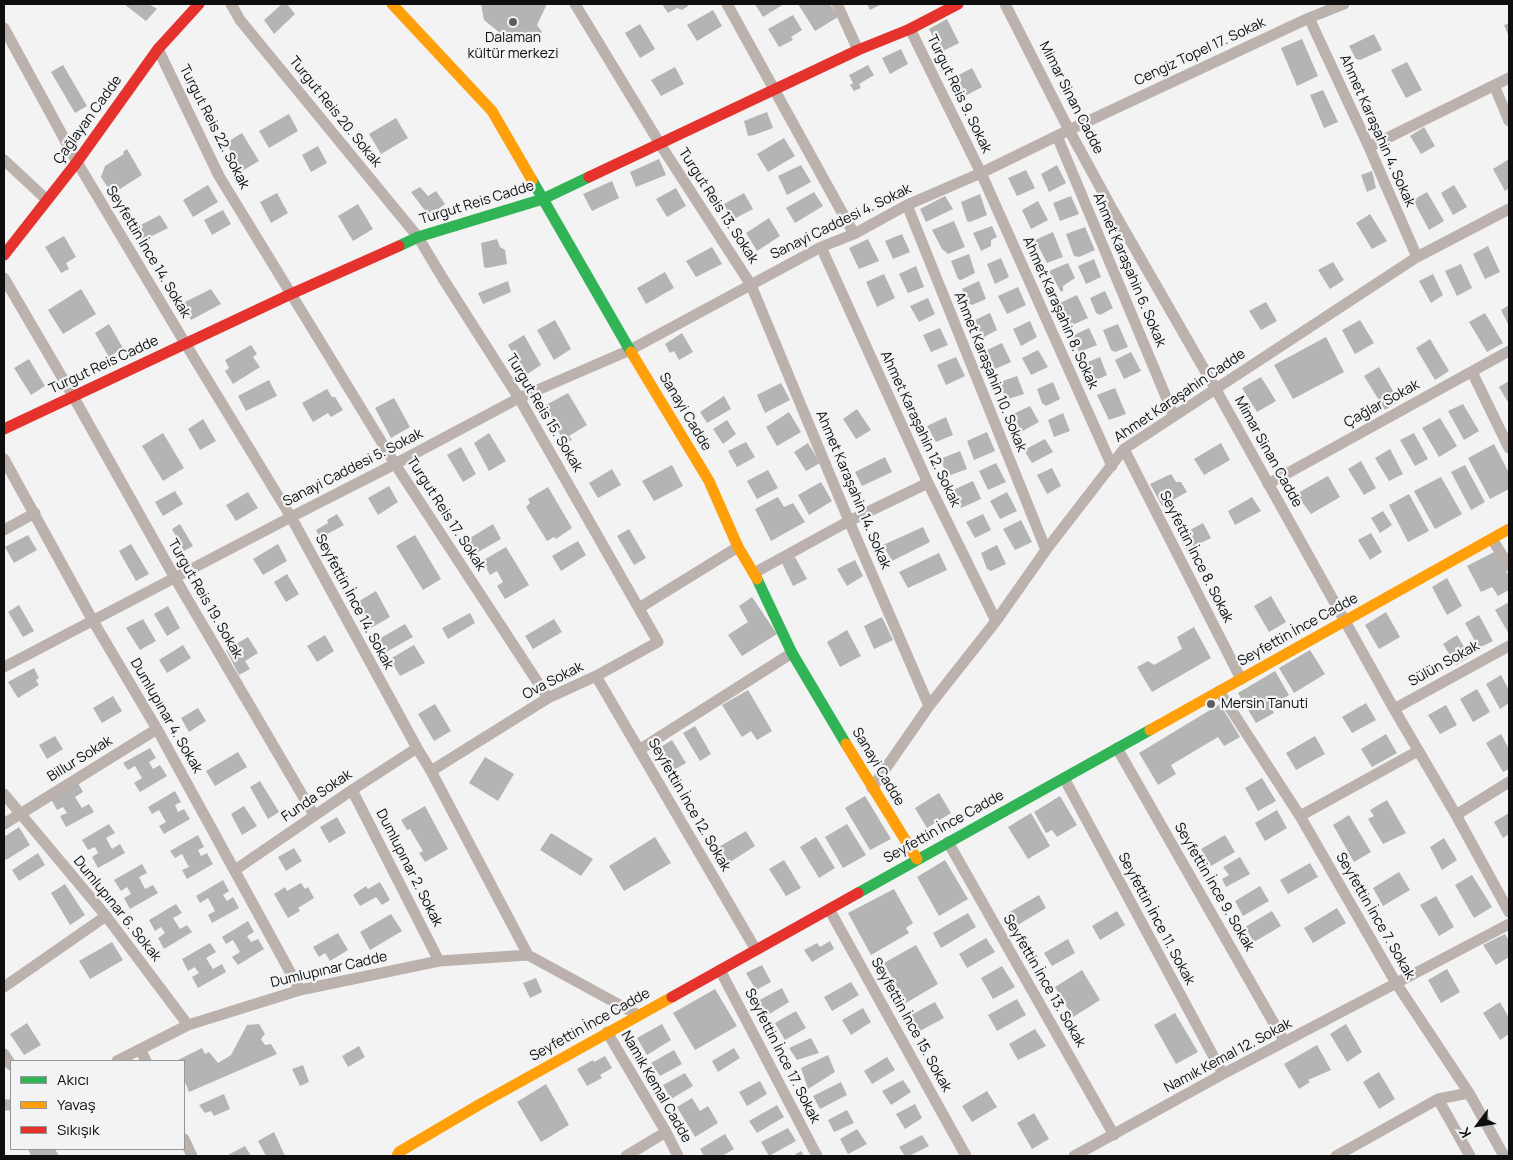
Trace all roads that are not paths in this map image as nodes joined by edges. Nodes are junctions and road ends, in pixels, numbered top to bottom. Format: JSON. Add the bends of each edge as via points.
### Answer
{"nodes":[{"id":1,"x":199,"y":4,"type":"edge"},
{"id":2,"x":231,"y":4,"type":"edge"},
{"id":3,"x":392,"y":4,"type":"edge"},
{"id":4,"x":575,"y":4,"type":"edge"},
{"id":5,"x":728,"y":4,"type":"edge"},
{"id":6,"x":838,"y":4,"type":"edge"},
{"id":7,"x":958,"y":4,"type":"edge"},
{"id":8,"x":1005,"y":4,"type":"edge"},
{"id":9,"x":1344,"y":4,"type":"edge"},
{"id":10,"x":1309,"y":18,"type":"junction"},
{"id":11,"x":4,"y":28,"type":"edge"},
{"id":12,"x":910,"y":28,"type":"junction"},
{"id":13,"x":158,"y":49,"type":"junction"},
{"id":14,"x":858,"y":50,"type":"junction"},
{"id":15,"x":1509,"y":78,"type":"edge"},
{"id":16,"x":1494,"y":86,"type":"junction"},
{"id":17,"x":775,"y":90,"type":"junction"},
{"id":18,"x":1509,"y":121,"type":"edge"},
{"id":19,"x":1069,"y":130,"type":"junction"},
{"id":20,"x":1056,"y":136,"type":"junction"},
{"id":21,"x":660,"y":144,"type":"junction"},
{"id":22,"x":1369,"y":147,"type":"junction"},
{"id":23,"x":4,"y":160,"type":"edge"},
{"id":24,"x":77,"y":162,"type":"junction"},
{"id":25,"x":981,"y":173,"type":"junction"},
{"id":26,"x":543,"y":199,"type":"junction"},
{"id":27,"x":47,"y":200,"type":"junction"},
{"id":28,"x":907,"y":206,"type":"junction"},
{"id":29,"x":1509,"y":208,"type":"edge"},
{"id":30,"x":854,"y":234,"type":"junction"},
{"id":31,"x":418,"y":237,"type":"junction"},
{"id":32,"x":821,"y":247,"type":"junction"},
{"id":33,"x":4,"y":255,"type":"edge"},
{"id":34,"x":1417,"y":257,"type":"junction"},
{"id":35,"x":4,"y":278,"type":"edge"},
{"id":36,"x":751,"y":285,"type":"junction"},
{"id":37,"x":291,"y":294,"type":"junction"},
{"id":38,"x":185,"y":343,"type":"junction"},
{"id":39,"x":630,"y":350,"type":"junction"},
{"id":40,"x":1509,"y":352,"type":"edge"},
{"id":41,"x":1472,"y":372,"type":"junction"},
{"id":42,"x":1215,"y":388,"type":"junction"},
{"id":43,"x":73,"y":396,"type":"junction"},
{"id":44,"x":519,"y":398,"type":"junction"},
{"id":45,"x":1174,"y":416,"type":"junction"},
{"id":46,"x":4,"y":429,"type":"edge"},
{"id":47,"x":1509,"y":448,"type":"edge"},
{"id":48,"x":1124,"y":450,"type":"junction"},
{"id":49,"x":4,"y":459,"type":"edge"},
{"id":50,"x":395,"y":464,"type":"junction"},
{"id":51,"x":1112,"y":466,"type":"junction"},
{"id":52,"x":928,"y":483,"type":"junction"},
{"id":53,"x":1268,"y":484,"type":"junction"},
{"id":54,"x":35,"y":513,"type":"junction"},
{"id":55,"x":291,"y":517,"type":"junction"},
{"id":56,"x":849,"y":521,"type":"junction"},
{"id":57,"x":1509,"y":529,"type":"edge"},
{"id":58,"x":4,"y":530,"type":"edge"},
{"id":59,"x":1492,"y":538,"type":"junction"},
{"id":60,"x":738,"y":547,"type":"junction"},
{"id":61,"x":1046,"y":550,"type":"junction"},
{"id":62,"x":1509,"y":566,"type":"edge"},
{"id":63,"x":754,"y":572,"type":"junction"},
{"id":64,"x":175,"y":578,"type":"junction"},
{"id":65,"x":639,"y":608,"type":"junction"},
{"id":66,"x":93,"y":621,"type":"junction"},
{"id":67,"x":996,"y":621,"type":"junction"},
{"id":68,"x":1344,"y":621,"type":"junction"},
{"id":69,"x":1509,"y":646,"type":"edge"},
{"id":70,"x":792,"y":653,"type":"junction"},
{"id":71,"x":4,"y":667,"type":"edge"},
{"id":72,"x":596,"y":676,"type":"junction"},
{"id":73,"x":1241,"y":679,"type":"junction"},
{"id":74,"x":1220,"y":691,"type":"junction"},
{"id":75,"x":548,"y":698,"type":"junction"},
{"id":76,"x":929,"y":706,"type":"junction"},
{"id":77,"x":1394,"y":709,"type":"junction"},
{"id":78,"x":157,"y":729,"type":"junction"},
{"id":79,"x":416,"y":748,"type":"junction"},
{"id":80,"x":1117,"y":748,"type":"junction"},
{"id":81,"x":639,"y":750,"type":"junction"},
{"id":82,"x":1418,"y":751,"type":"junction"},
{"id":83,"x":430,"y":771,"type":"junction"},
{"id":84,"x":1064,"y":778,"type":"junction"},
{"id":85,"x":1509,"y":782,"type":"edge"},
{"id":86,"x":872,"y":788,"type":"junction"},
{"id":87,"x":352,"y":790,"type":"junction"},
{"id":88,"x":4,"y":794,"type":"edge"},
{"id":89,"x":20,"y":814,"type":"junction"},
{"id":90,"x":314,"y":815,"type":"junction"},
{"id":91,"x":1456,"y":815,"type":"junction"},
{"id":92,"x":1300,"y":816,"type":"junction"},
{"id":93,"x":4,"y":824,"type":"edge"},
{"id":94,"x":948,"y":842,"type":"junction"},
{"id":95,"x":917,"y":859,"type":"junction"},
{"id":96,"x":235,"y":870,"type":"junction"},
{"id":97,"x":829,"y":909,"type":"junction"},
{"id":98,"x":1509,"y":912,"type":"edge"},
{"id":99,"x":106,"y":916,"type":"junction"},
{"id":100,"x":1509,"y":924,"type":"edge"},
{"id":101,"x":756,"y":950,"type":"junction"},
{"id":102,"x":528,"y":955,"type":"junction"},
{"id":103,"x":439,"y":961,"type":"junction"},
{"id":104,"x":720,"y":970,"type":"junction"},
{"id":105,"x":1396,"y":983,"type":"junction"},
{"id":106,"x":4,"y":987,"type":"edge"},
{"id":107,"x":300,"y":990,"type":"junction"},
{"id":108,"x":638,"y":1015,"type":"junction"},
{"id":109,"x":188,"y":1025,"type":"junction"},
{"id":110,"x":607,"y":1032,"type":"junction"},
{"id":111,"x":1284,"y":1041,"type":"junction"},
{"id":112,"x":140,"y":1049,"type":"junction"},
{"id":113,"x":119,"y":1060,"type":"edge"},
{"id":114,"x":146,"y":1060,"type":"edge"},
{"id":115,"x":1223,"y":1074,"type":"junction"},
{"id":116,"x":1468,"y":1093,"type":"junction"},
{"id":117,"x":1438,"y":1100,"type":"junction"},
{"id":118,"x":666,"y":1132,"type":"junction"},
{"id":119,"x":1114,"y":1135,"type":"junction"},
{"id":120,"x":185,"y":1141,"type":"edge"},
{"id":121,"x":192,"y":1156,"type":"edge"},
{"id":122,"x":397,"y":1156,"type":"edge"},
{"id":123,"x":626,"y":1156,"type":"edge"},
{"id":124,"x":678,"y":1156,"type":"edge"},
{"id":125,"x":817,"y":1156,"type":"edge"},
{"id":126,"x":966,"y":1156,"type":"edge"},
{"id":127,"x":1074,"y":1156,"type":"edge"},
{"id":128,"x":1336,"y":1156,"type":"edge"},
{"id":129,"x":1470,"y":1156,"type":"edge"},
{"id":130,"x":1504,"y":1156,"type":"edge"}],
"edges":[{"from":1,"to":13,"type":"street","name":"Çağlayan Cadde"},
{"from":2,"to":31,"type":"street","name":"Turgut Reis 20. Sokak","via":[[240,20]]},
{"from":3,"to":26,"type":"street","name":"Sanayi Cadde","via":[[492,111]]},
{"from":4,"to":21,"type":"street","name":"Turgut Reis 13. Sokak"},
{"from":5,"to":17,"type":"street"},
{"from":6,"to":14,"type":"street"},
{"from":7,"to":12,"type":"street","name":"Turgut Reis Cadde"},
{"from":8,"to":19,"type":"street","name":"Mimar Sinan Cadde"},
{"from":9,"to":10,"type":"street","name":"Cengiz Topel 17. Sokak"},
{"from":10,"to":19,"type":"street","name":"Cengiz Topel 17. Sokak"},
{"from":10,"to":22,"type":"street","name":"Ahmet Karaşahin 4. Sokak"},
{"from":11,"to":24,"type":"street","name":"Seyfettin İnce 14. Sokak"},
{"from":12,"to":14,"type":"street","name":"Turgut Reis Cadde"},
{"from":12,"to":25,"type":"street","name":"Turgut Reis 9. Sokak"},
{"from":13,"to":24,"type":"street","name":"Çağlayan Cadde"},
{"from":13,"to":37,"type":"street","name":"Turgut Reis 22. Sokak","via":[[219,176]]},
{"from":14,"to":17,"type":"street","name":"Turgut Reis Cadde"},
{"from":15,"to":16,"type":"street"},
{"from":16,"to":18,"type":"street"},
{"from":16,"to":22,"type":"street"},
{"from":17,"to":21,"type":"street","name":"Turgut Reis Cadde"},
{"from":17,"to":30,"type":"street"},
{"from":19,"to":20,"type":"street","name":"Sanayi Caddesi 4. Sokak"},
{"from":19,"to":42,"type":"street","name":"Mimar Sinan Cadde"},
{"from":20,"to":25,"type":"street","name":"Sanayi Caddesi 4. Sokak"},
{"from":20,"to":45,"type":"street","name":"Ahmet Karaşahin 6. Sokak"},
{"from":21,"to":26,"type":"street","name":"Turgut Reis Cadde"},
{"from":21,"to":36,"type":"street","name":"Turgut Reis 13. Sokak"},
{"from":22,"to":34,"type":"street","name":"Ahmet Karaşahin 4. Sokak"},
{"from":23,"to":27,"type":"street"},
{"from":24,"to":27,"type":"street","name":"Çağlayan Cadde"},
{"from":24,"to":38,"type":"street","name":"Seyfettin İnce 14. Sokak"},
{"from":25,"to":28,"type":"street","name":"Sanayi Caddesi 4. Sokak"},
{"from":25,"to":51,"type":"street","name":"Ahmet Karaşahin 8. Sokak"},
{"from":26,"to":31,"type":"street","name":"Turgut Reis Cadde"},
{"from":26,"to":39,"type":"street","name":"Sanayi Cadde"},
{"from":27,"to":33,"type":"street","name":"Çağlayan Cadde"},
{"from":28,"to":30,"type":"street","name":"Sanayi Caddesi 4. Sokak"},
{"from":28,"to":61,"type":"street","name":"Ahmet Karaşahin 10. Sokak"},
{"from":29,"to":34,"type":"street","name":"Ahmet Karaşahin Cadde"},
{"from":30,"to":32,"type":"street","name":"Sanayi Caddesi 4. Sokak"},
{"from":31,"to":37,"type":"street","name":"Turgut Reis Cadde"},
{"from":31,"to":44,"type":"street","name":"Turgut Reis 15. Sokak"},
{"from":32,"to":36,"type":"street","name":"Sanayi Caddesi 4. Sokak"},
{"from":32,"to":52,"type":"street","name":"Ahmet Karaşahin 12. Sokak"},
{"from":34,"to":42,"type":"street","name":"Ahmet Karaşahin Cadde"},
{"from":35,"to":43,"type":"street","name":"Turgut Reis 19. Sokak"},
{"from":36,"to":39,"type":"street","name":"Sanayi Caddesi 4. Sokak"},
{"from":36,"to":56,"type":"street","name":"Ahmet Karaşahin 14. Sokak"},
{"from":37,"to":38,"type":"street","name":"Turgut Reis Cadde"},
{"from":37,"to":50,"type":"street","name":"Turgut Reis 17. Sokak"},
{"from":38,"to":43,"type":"street","name":"Turgut Reis Cadde"},
{"from":38,"to":55,"type":"street","name":"Seyfettin İnce 14. Sokak"},
{"from":39,"to":44,"type":"street","name":"Sanayi Caddesi 5. Sokak"},
{"from":39,"to":60,"type":"street","name":"Sanayi Cadde","via":[[709,481]]},
{"from":40,"to":41,"type":"street","name":"Çağlar Sokak"},
{"from":41,"to":47,"type":"street"},
{"from":41,"to":53,"type":"street","name":"Çağlar Sokak"},
{"from":42,"to":45,"type":"street","name":"Ahmet Karaşahin Cadde"},
{"from":42,"to":53,"type":"street","name":"Mimar Sinan Cadde"},
{"from":43,"to":46,"type":"street","name":"Turgut Reis Cadde"},
{"from":43,"to":64,"type":"street","name":"Turgut Reis 19. Sokak"},
{"from":44,"to":50,"type":"street","name":"Sanayi Caddesi 5. Sokak"},
{"from":44,"to":65,"type":"street","name":"Turgut Reis 15. Sokak"},
{"from":45,"to":48,"type":"street","name":"Ahmet Karaşahin Cadde"},
{"from":48,"to":51,"type":"street","name":"Ahmet Karaşahin Cadde"},
{"from":48,"to":73,"type":"street","name":"Seyfettin İnce 8. Sokak"},
{"from":49,"to":54,"type":"street","name":"Dumlupınar 4. Sokak"},
{"from":50,"to":55,"type":"street","name":"Sanayi Caddesi 5. Sokak"},
{"from":50,"to":75,"type":"street","name":"Turgut Reis 17. Sokak"},
{"from":51,"to":61,"type":"street","name":"Ahmet Karaşahin Cadde"},
{"from":52,"to":56,"type":"street"},
{"from":52,"to":67,"type":"street","name":"Ahmet Karaşahin 12. Sokak"},
{"from":53,"to":68,"type":"street","name":"Mimar Sinan Cadde"},
{"from":54,"to":58,"type":"street"},
{"from":54,"to":66,"type":"street","name":"Dumlupınar 4. Sokak"},
{"from":55,"to":64,"type":"street","name":"Sanayi Caddesi 5. Sokak"},
{"from":55,"to":79,"type":"street","name":"Seyfettin İnce 14. Sokak"},
{"from":56,"to":63,"type":"street"},
{"from":56,"to":76,"type":"street","name":"Ahmet Karaşahin 14. Sokak"},
{"from":57,"to":59,"type":"street","name":"Seyfettin İnce Cadde"},
{"from":59,"to":62,"type":"street"},
{"from":59,"to":68,"type":"street","name":"Seyfettin İnce Cadde"},
{"from":60,"to":63,"type":"street","name":"Sanayi Cadde"},
{"from":60,"to":65,"type":"street"},
{"from":61,"to":67,"type":"street","name":"Ahmet Karaşahin Cadde"},
{"from":63,"to":70,"type":"street","name":"Sanayi Cadde"},
{"from":64,"to":66,"type":"street","name":"Sanayi Caddesi 5. Sokak"},
{"from":64,"to":90,"type":"street","name":"Turgut Reis 19. Sokak"},
{"from":65,"to":72,"type":"street","name":"Ova Sokak","via":[[658,642]]},
{"from":66,"to":71,"type":"street","name":"Sanayi Caddesi 5. Sokak"},
{"from":66,"to":78,"type":"street","name":"Dumlupınar 4. Sokak"},
{"from":67,"to":76,"type":"street","name":"Ahmet Karaşahin Cadde"},
{"from":68,"to":73,"type":"street","name":"Seyfettin İnce Cadde"},
{"from":68,"to":77,"type":"street","name":"Mimar Sinan Cadde"},
{"from":69,"to":77,"type":"street","name":"Sülün Sokak"},
{"from":70,"to":81,"type":"street"},
{"from":70,"to":86,"type":"street","name":"Sanayi Cadde"},
{"from":72,"to":75,"type":"street","name":"Ova Sokak"},
{"from":72,"to":81,"type":"street","name":"Seyfettin İnce 12. Sokak"},
{"from":73,"to":74,"type":"street","name":"Seyfettin İnce Cadde"},
{"from":74,"to":80,"type":"street","name":"Seyfettin İnce Cadde"},
{"from":74,"to":92,"type":"street","name":"Seyfettin İnce 7. Sokak"},
{"from":75,"to":83,"type":"street","name":"Ova Sokak"},
{"from":76,"to":86,"type":"street","name":"Ahmet Karaşahin Cadde"},
{"from":77,"to":82,"type":"street","name":"Mimar Sinan Cadde"},
{"from":78,"to":89,"type":"street","name":"Billur Sokak"},
{"from":78,"to":96,"type":"street","name":"Dumlupınar 4. Sokak"},
{"from":79,"to":83,"type":"street","name":"Seyfettin İnce 14. Sokak"},
{"from":79,"to":87,"type":"street","name":"Funda Sokak"},
{"from":80,"to":84,"type":"street","name":"Seyfettin İnce Cadde"},
{"from":80,"to":111,"type":"street","name":"Seyfettin İnce 9. Sokak"},
{"from":81,"to":101,"type":"street","name":"Seyfettin İnce 12. Sokak"},
{"from":82,"to":91,"type":"street","name":"Mimar Sinan Cadde"},
{"from":82,"to":92,"type":"street"},
{"from":83,"to":102,"type":"street","name":"Seyfettin İnce 14. Sokak"},
{"from":84,"to":94,"type":"street","name":"Seyfettin İnce Cadde"},
{"from":84,"to":115,"type":"street","name":"Seyfettin İnce 11. Sokak"},
{"from":85,"to":91,"type":"street"},
{"from":86,"to":95,"type":"street","name":"Sanayi Cadde"},
{"from":87,"to":90,"type":"street","name":"Funda Sokak"},
{"from":87,"to":103,"type":"street","name":"Dumlupınar 2. Sokak"},
{"from":88,"to":89,"type":"street","name":"Dumlupınar 6. Sokak"},
{"from":89,"to":93,"type":"street","name":"Billur Sokak"},
{"from":89,"to":99,"type":"street","name":"Dumlupınar 6. Sokak"},
{"from":90,"to":96,"type":"street","name":"Funda Sokak"},
{"from":91,"to":98,"type":"street","name":"Mimar Sinan Cadde"},
{"from":92,"to":105,"type":"street","name":"Seyfettin İnce 7. Sokak"},
{"from":94,"to":95,"type":"street","name":"Seyfettin İnce Cadde"},
{"from":94,"to":119,"type":"street","name":"Seyfettin İnce 13. Sokak"},
{"from":95,"to":97,"type":"street","name":"Seyfettin İnce Cadde"},
{"from":96,"to":107,"type":"street","name":"Dumlupınar 4. Sokak"},
{"from":97,"to":101,"type":"street","name":"Seyfettin İnce Cadde"},
{"from":97,"to":126,"type":"street","name":"Seyfettin İnce 15. Sokak"},
{"from":99,"to":106,"type":"street"},
{"from":99,"to":109,"type":"street","name":"Dumlupınar 6. Sokak"},
{"from":100,"to":105,"type":"street","name":"Namık Kemal 12. Sokak"},
{"from":101,"to":104,"type":"street","name":"Seyfettin İnce Cadde"},
{"from":102,"to":103,"type":"street","name":"Dumlupınar Cadde"},
{"from":102,"to":108,"type":"street"},
{"from":103,"to":107,"type":"street","name":"Dumlupınar Cadde"},
{"from":104,"to":108,"type":"street","name":"Seyfettin İnce Cadde"},
{"from":104,"to":125,"type":"street","name":"Seyfettin İnce 17. Sokak"},
{"from":105,"to":111,"type":"street","name":"Namık Kemal 12. Sokak"},
{"from":105,"to":116,"type":"street","name":"Seyfettin İnce 7. Sokak"},
{"from":107,"to":109,"type":"street","name":"Dumlupınar Cadde"},
{"from":108,"to":110,"type":"street","name":"Seyfettin İnce Cadde"},
{"from":109,"to":112,"type":"street","name":"Dumlupınar Cadde"},
{"from":110,"to":118,"type":"street","name":"Namık Kemal Cadde"},
{"from":110,"to":122,"type":"street","name":"Seyfettin İnce Cadde","via":[[482,1102]]},
{"from":111,"to":115,"type":"street","name":"Namık Kemal 12. Sokak"},
{"from":112,"to":113,"type":"street","name":"Dumlupınar Cadde"},
{"from":112,"to":114,"type":"street"},
{"from":115,"to":119,"type":"street","name":"Namık Kemal 12. Sokak"},
{"from":116,"to":117,"type":"street"},
{"from":116,"to":130,"type":"street","name":"Seyfettin İnce 7. Sokak"},
{"from":117,"to":128,"type":"street"},
{"from":117,"to":129,"type":"street"},
{"from":118,"to":123,"type":"street"},
{"from":118,"to":124,"type":"street","name":"Namık Kemal Cadde"},
{"from":119,"to":127,"type":"street","name":"Namık Kemal 12. Sokak"},
{"from":120,"to":121,"type":"street"}]}
